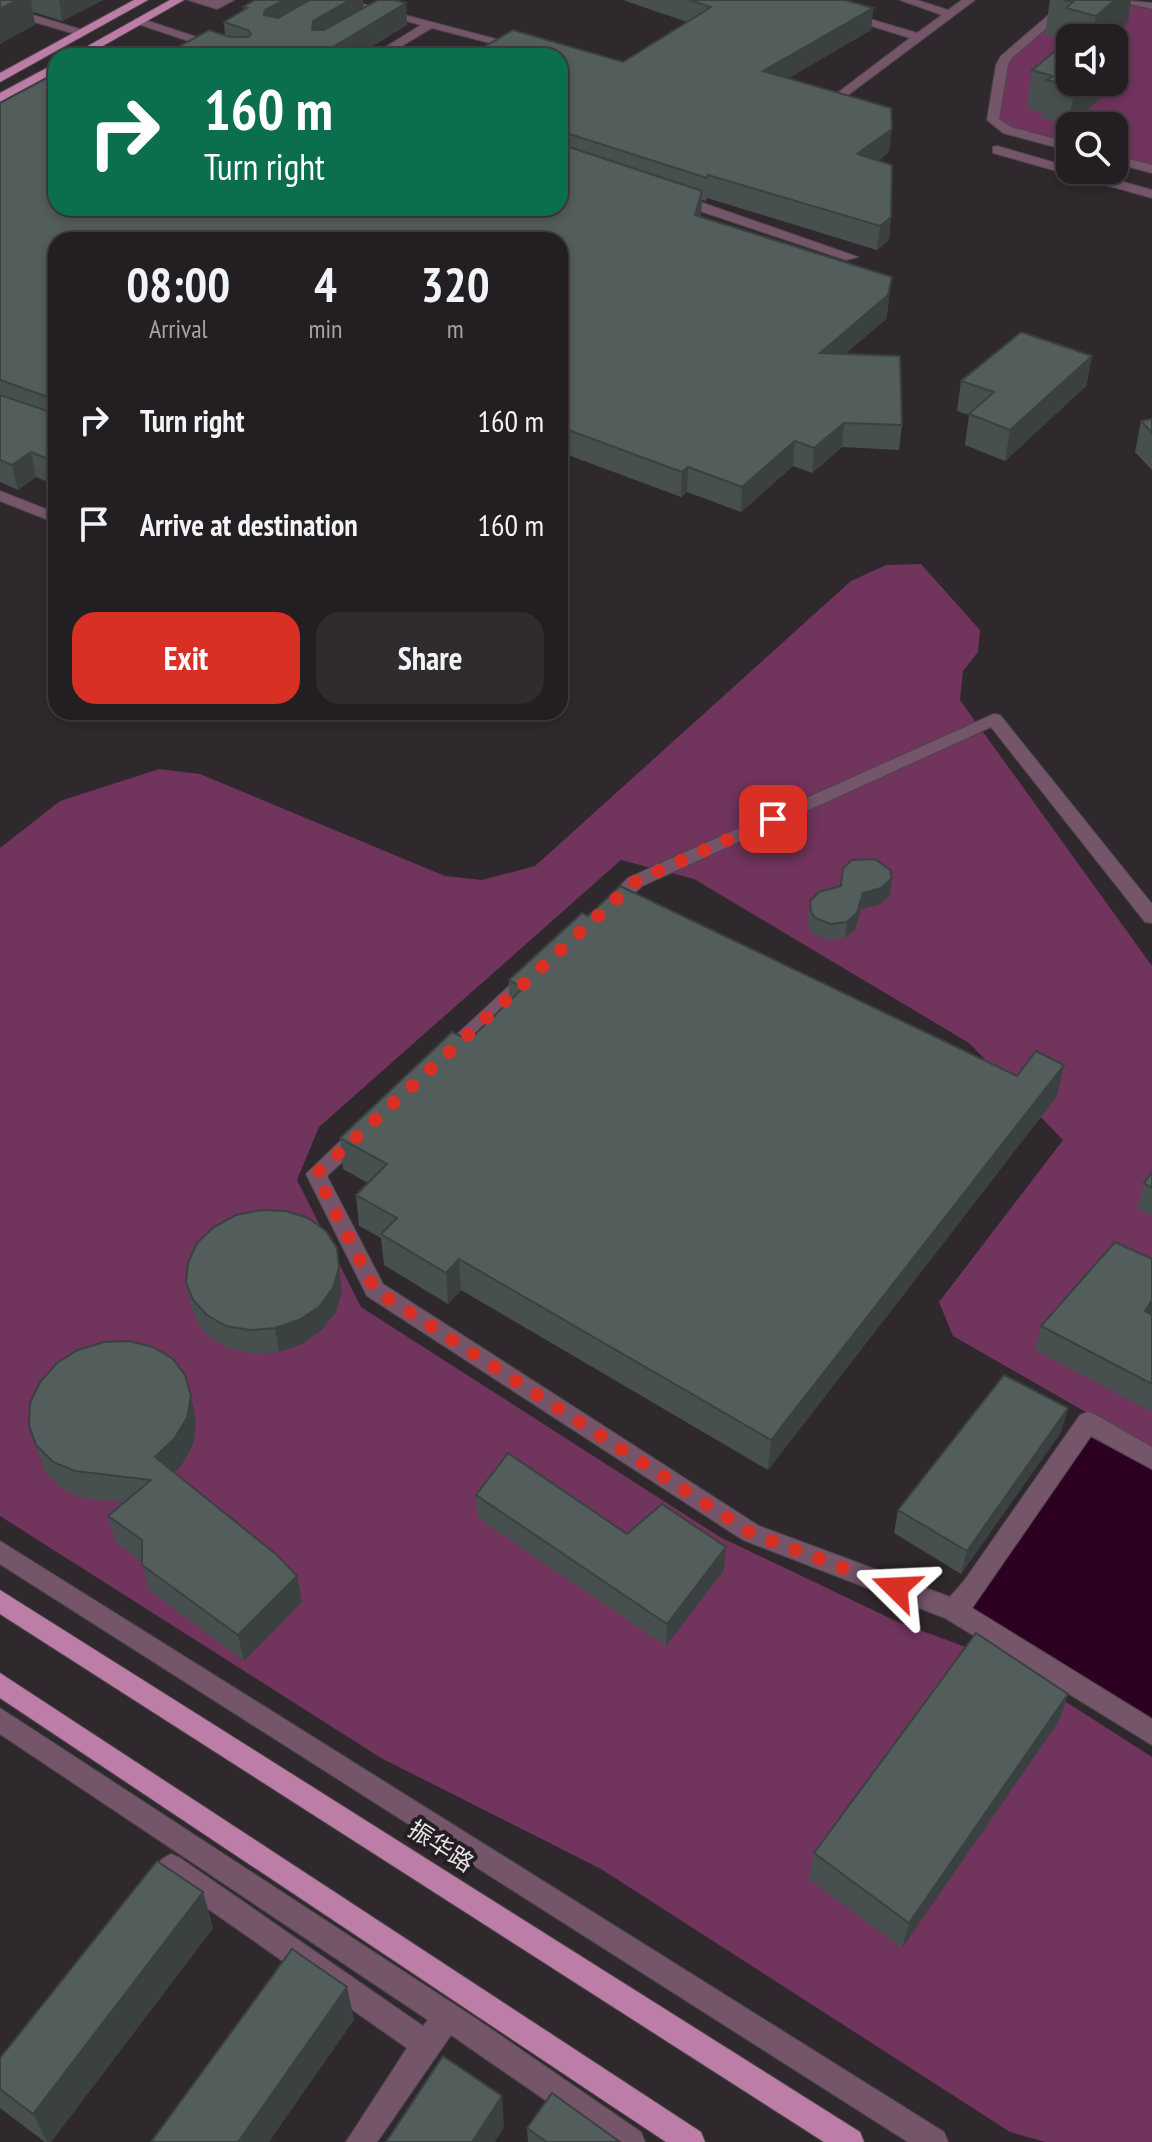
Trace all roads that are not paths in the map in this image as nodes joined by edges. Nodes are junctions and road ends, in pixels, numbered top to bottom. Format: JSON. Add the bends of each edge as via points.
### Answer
{"nodes":[{"id":1,"x":142,"y":0,"type":"edge"},
{"id":2,"x":178,"y":0,"type":"edge"},
{"id":3,"x":194,"y":0,"type":"edge"},
{"id":4,"x":228,"y":0,"type":"edge"},
{"id":5,"x":794,"y":0,"type":"edge"},
{"id":6,"x":834,"y":0,"type":"edge"},
{"id":7,"x":906,"y":0,"type":"edge"},
{"id":8,"x":969,"y":0,"type":"edge"},
{"id":9,"x":1073,"y":0,"type":"edge"},
{"id":10,"x":1126,"y":0,"type":"edge"},
{"id":11,"x":332,"y":3,"type":"edge"},
{"id":12,"x":1152,"y":6,"type":"edge"},
{"id":13,"x":0,"y":8,"type":"edge"},
{"id":14,"x":821,"y":8,"type":"junction"},
{"id":15,"x":382,"y":12,"type":"junction"},
{"id":16,"x":950,"y":14,"type":"junction"},
{"id":17,"x":370,"y":19,"type":"edge"},
{"id":18,"x":139,"y":21,"type":"junction"},
{"id":19,"x":431,"y":24,"type":"junction"},
{"id":20,"x":82,"y":33,"type":"junction"},
{"id":21,"x":919,"y":37,"type":"junction"},
{"id":22,"x":55,"y":48,"type":"edge"},
{"id":23,"x":90,"y":48,"type":"edge"},
{"id":24,"x":220,"y":48,"type":"edge"},
{"id":25,"x":390,"y":48,"type":"edge"},
{"id":26,"x":523,"y":48,"type":"edge"},
{"id":27,"x":48,"y":52,"type":"edge"},
{"id":28,"x":48,"y":71,"type":"edge"},
{"id":29,"x":0,"y":78,"type":"edge"},
{"id":30,"x":840,"y":97,"type":"edge"},
{"id":31,"x":0,"y":98,"type":"edge"},
{"id":32,"x":1056,"y":143,"type":"edge"},
{"id":33,"x":997,"y":150,"type":"dead end"},
{"id":34,"x":1128,"y":163,"type":"edge"},
{"id":35,"x":1152,"y":169,"type":"edge"},
{"id":36,"x":662,"y":194,"type":"edge"},
{"id":37,"x":1152,"y":194,"type":"edge"},
{"id":38,"x":851,"y":257,"type":"dead end"},
{"id":39,"x":0,"y":496,"type":"edge"},
{"id":40,"x":48,"y":515,"type":"edge"},
{"id":41,"x":1152,"y":917,"type":"edge"},
{"id":42,"x":590,"y":924,"type":"edge"},
{"id":43,"x":544,"y":966,"type":"edge"},
{"id":44,"x":430,"y":1070,"type":"edge"},
{"id":45,"x":373,"y":1122,"type":"edge"},
{"id":46,"x":1152,"y":1459,"type":"edge"},
{"id":47,"x":0,"y":1551,"type":"edge"},
{"id":48,"x":0,"y":1601,"type":"edge"},
{"id":49,"x":954,"y":1610,"type":"junction"},
{"id":50,"x":0,"y":1684,"type":"edge"},
{"id":51,"x":0,"y":1720,"type":"edge"},
{"id":52,"x":1152,"y":1733,"type":"edge"},
{"id":53,"x":133,"y":1915,"type":"edge"},
{"id":54,"x":448,"y":2017,"type":"junction"},
{"id":55,"x":426,"y":2045,"type":"junction"},
{"id":56,"x":360,"y":2142,"type":"edge"},
{"id":57,"x":631,"y":2142,"type":"edge"},
{"id":58,"x":691,"y":2142,"type":"edge"},
{"id":59,"x":850,"y":2142,"type":"edge"},
{"id":60,"x":934,"y":2142,"type":"edge"}],
"edges":[{"from":1,"to":20,"type":"main road"},
{"from":2,"to":18,"type":"main road"},
{"from":3,"to":4,"type":"street","via":[[217,6]]},
{"from":5,"to":14,"type":"street"},
{"from":6,"to":14,"type":"street"},
{"from":7,"to":16,"type":"street"},
{"from":8,"to":16,"type":"street"},
{"from":9,"to":32,"type":"street","via":[[1007,56],[993,120],[1007,130]]},
{"from":10,"to":12,"type":"street"},
{"from":11,"to":15,"type":"street"},
{"from":13,"to":20,"type":"street"},
{"from":14,"to":21,"type":"street"},
{"from":15,"to":17,"type":"street"},
{"from":15,"to":19,"type":"street"},
{"from":16,"to":21,"type":"street"},
{"from":18,"to":23,"type":"main road"},
{"from":18,"to":24,"type":"street"},
{"from":19,"to":25,"type":"street"},
{"from":19,"to":26,"type":"street"},
{"from":20,"to":22,"type":"main road"},
{"from":21,"to":30,"type":"street"},
{"from":27,"to":29,"type":"main road"},
{"from":28,"to":31,"type":"main road"},
{"from":33,"to":37,"type":"street"},
{"from":34,"to":35,"type":"street"},
{"from":36,"to":38,"type":"street"},
{"from":39,"to":40,"type":"street"},
{"from":41,"to":42,"type":"street","via":[[994,719],[635,882]]},
{"from":43,"to":44,"type":"street"},
{"from":45,"to":49,"type":"street","via":[[316,1174],[375,1290],[751,1533]]},
{"from":46,"to":49,"type":"street","via":[[1088,1422]]},
{"from":47,"to":60,"type":"street"},
{"from":48,"to":59,"type":"main road","name":"振华路"},
{"from":49,"to":52,"type":"street"},
{"from":50,"to":58,"type":"main road"},
{"from":51,"to":54,"type":"street"},
{"from":53,"to":55,"type":"street","via":[[171,1867]]},
{"from":54,"to":55,"type":"street"},
{"from":54,"to":57,"type":"street"},
{"from":55,"to":56,"type":"street"}]}
